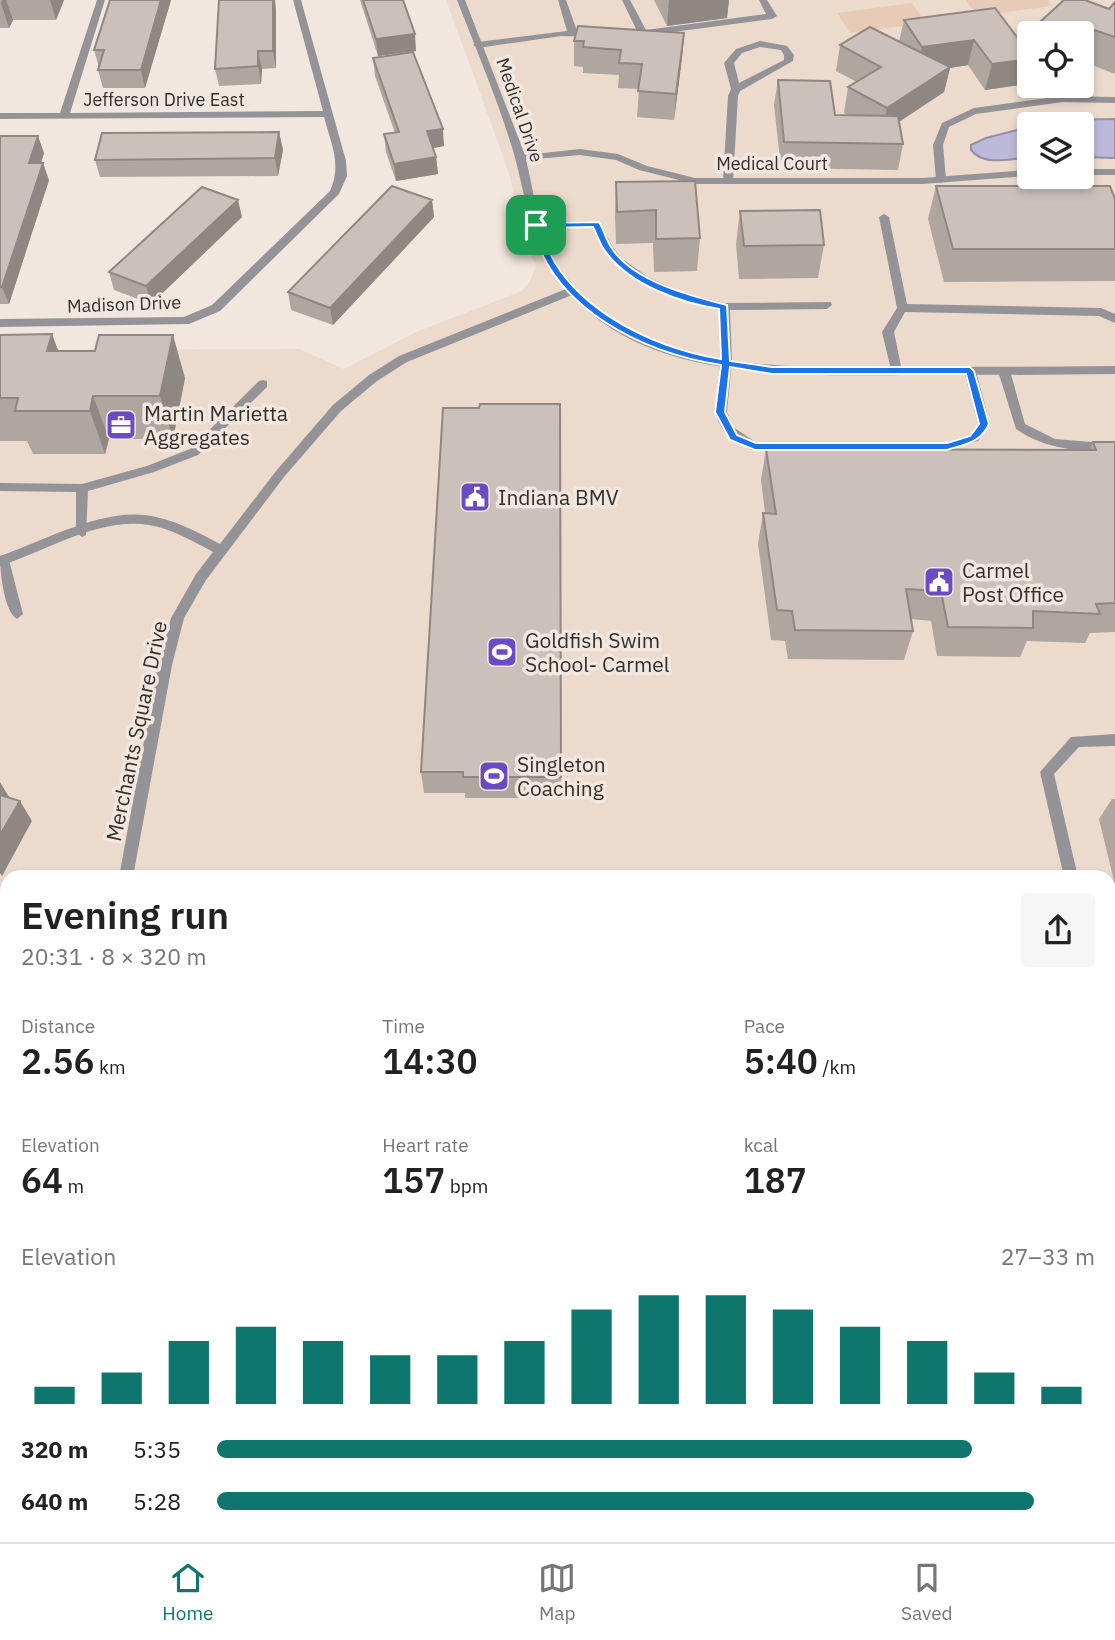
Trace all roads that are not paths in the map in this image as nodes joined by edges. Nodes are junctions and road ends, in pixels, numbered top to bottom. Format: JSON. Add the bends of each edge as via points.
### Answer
{"nodes":[{"id":1,"x":101,"y":0,"type":"edge"},
{"id":2,"x":297,"y":0,"type":"edge"},
{"id":3,"x":461,"y":0,"type":"edge"},
{"id":4,"x":562,"y":0,"type":"edge"},
{"id":5,"x":626,"y":0,"type":"edge"},
{"id":6,"x":763,"y":0,"type":"edge"},
{"id":7,"x":573,"y":33,"type":"junction"},
{"id":8,"x":643,"y":33,"type":"junction"},
{"id":9,"x":632,"y":35,"type":"edge"},
{"id":10,"x":609,"y":36,"type":"edge"},
{"id":11,"x":478,"y":45,"type":"junction"},
{"id":12,"x":736,"y":89,"type":"junction"},
{"id":13,"x":1115,"y":100,"type":"edge"},
{"id":14,"x":329,"y":114,"type":"junction"},
{"id":15,"x":0,"y":116,"type":"edge"},
{"id":16,"x":64,"y":116,"type":"junction"},
{"id":17,"x":520,"y":158,"type":"junction"},
{"id":18,"x":1094,"y":172,"type":"edge"},
{"id":19,"x":1115,"y":172,"type":"edge"},
{"id":20,"x":1017,"y":174,"type":"edge"},
{"id":21,"x":941,"y":180,"type":"junction"},
{"id":22,"x":728,"y":181,"type":"junction"},
{"id":23,"x":884,"y":217,"type":"dead end"},
{"id":24,"x":536,"y":225,"type":"junction"},
{"id":25,"x":573,"y":290,"type":"junction"},
{"id":26,"x":827,"y":305,"type":"dead end"},
{"id":27,"x":724,"y":307,"type":"junction"},
{"id":28,"x":902,"y":308,"type":"junction"},
{"id":29,"x":1115,"y":319,"type":"edge"},
{"id":30,"x":0,"y":323,"type":"edge"},
{"id":31,"x":726,"y":363,"type":"junction"},
{"id":32,"x":1115,"y":370,"type":"edge"},
{"id":33,"x":896,"y":371,"type":"junction"},
{"id":34,"x":970,"y":371,"type":"junction"},
{"id":35,"x":1004,"y":371,"type":"junction"},
{"id":36,"x":263,"y":384,"type":"dead end"},
{"id":37,"x":1115,"y":448,"type":"edge"},
{"id":38,"x":0,"y":487,"type":"edge"},
{"id":39,"x":82,"y":488,"type":"junction"},
{"id":40,"x":82,"y":532,"type":"junction"},
{"id":41,"x":223,"y":551,"type":"junction"},
{"id":42,"x":1,"y":561,"type":"edge"},
{"id":43,"x":17,"y":614,"type":"dead end"},
{"id":44,"x":1115,"y":740,"type":"edge"},
{"id":45,"x":127,"y":870,"type":"edge"},
{"id":46,"x":1069,"y":870,"type":"edge"}],
"edges":[{"from":1,"to":16,"type":"street"},
{"from":2,"to":14,"type":"street","name":"Madison Drive"},
{"from":3,"to":11,"type":"street","name":"Medical Drive"},
{"from":4,"to":7,"type":"street"},
{"from":5,"to":8,"type":"street"},
{"from":6,"to":8,"type":"street","via":[[772,16]]},
{"from":7,"to":10,"type":"street"},
{"from":7,"to":11,"type":"street"},
{"from":8,"to":9,"type":"street"},
{"from":11,"to":17,"type":"street","name":"Medical Drive"},
{"from":12,"to":12,"type":"street","via":[[788,61],[784,48],[762,44],[735,51],[729,63]]},
{"from":12,"to":22,"type":"street"},
{"from":13,"to":21,"type":"street","via":[[1063,99],[974,111],[945,125],[938,145]]},
{"from":14,"to":16,"type":"street","name":"Jefferson Drive East"},
{"from":14,"to":30,"type":"street","name":"Madison Drive","via":[[341,161],[342,176],[335,192],[205,315],[185,321]]},
{"from":15,"to":16,"type":"street","name":"Jefferson Drive East"},
{"from":17,"to":22,"type":"street","name":"Medical Court","via":[[580,152],[618,157],[668,176]]},
{"from":17,"to":24,"type":"street","name":"Medical Drive"},
{"from":18,"to":19,"type":"street"},
{"from":20,"to":21,"type":"street","name":"Medical Court"},
{"from":21,"to":22,"type":"street","name":"Medical Court"},
{"from":23,"to":28,"type":"street"},
{"from":24,"to":25,"type":"street","name":"Medical Drive","via":[[555,270]]},
{"from":24,"to":27,"type":"street","via":[[596,224],[608,250],[634,273],[671,293]]},
{"from":25,"to":31,"type":"street","name":"Medical Drive","via":[[609,321],[659,347]]},
{"from":25,"to":41,"type":"street","name":"Merchants Square Drive","via":[[402,359],[373,378],[329,417]]},
{"from":26,"to":27,"type":"street"},
{"from":27,"to":31,"type":"street"},
{"from":28,"to":29,"type":"street","via":[[1101,313]]},
{"from":28,"to":33,"type":"street","via":[[888,332]]},
{"from":31,"to":33,"type":"street","name":"Medical Drive","via":[[772,371]]},
{"from":31,"to":34,"type":"street","via":[[720,412],[733,437],[755,447],[947,446],[974,438],[984,424]]},
{"from":32,"to":35,"type":"street","name":"Medical Drive"},
{"from":33,"to":34,"type":"street","name":"Medical Drive"},
{"from":34,"to":35,"type":"street","name":"Medical Drive"},
{"from":35,"to":37,"type":"street","via":[[1020,426],[1028,432],[1063,447]]},
{"from":36,"to":39,"type":"street","via":[[194,452]]},
{"from":38,"to":39,"type":"street"},
{"from":39,"to":40,"type":"street"},
{"from":40,"to":41,"type":"street","via":[[136,519],[191,534]]},
{"from":40,"to":42,"type":"street"},
{"from":41,"to":45,"type":"street","name":"Merchants Square Drive","via":[[201,577],[178,618]]},
{"from":42,"to":43,"type":"street"},
{"from":44,"to":46,"type":"street","via":[[1076,741],[1047,772]]}]}
